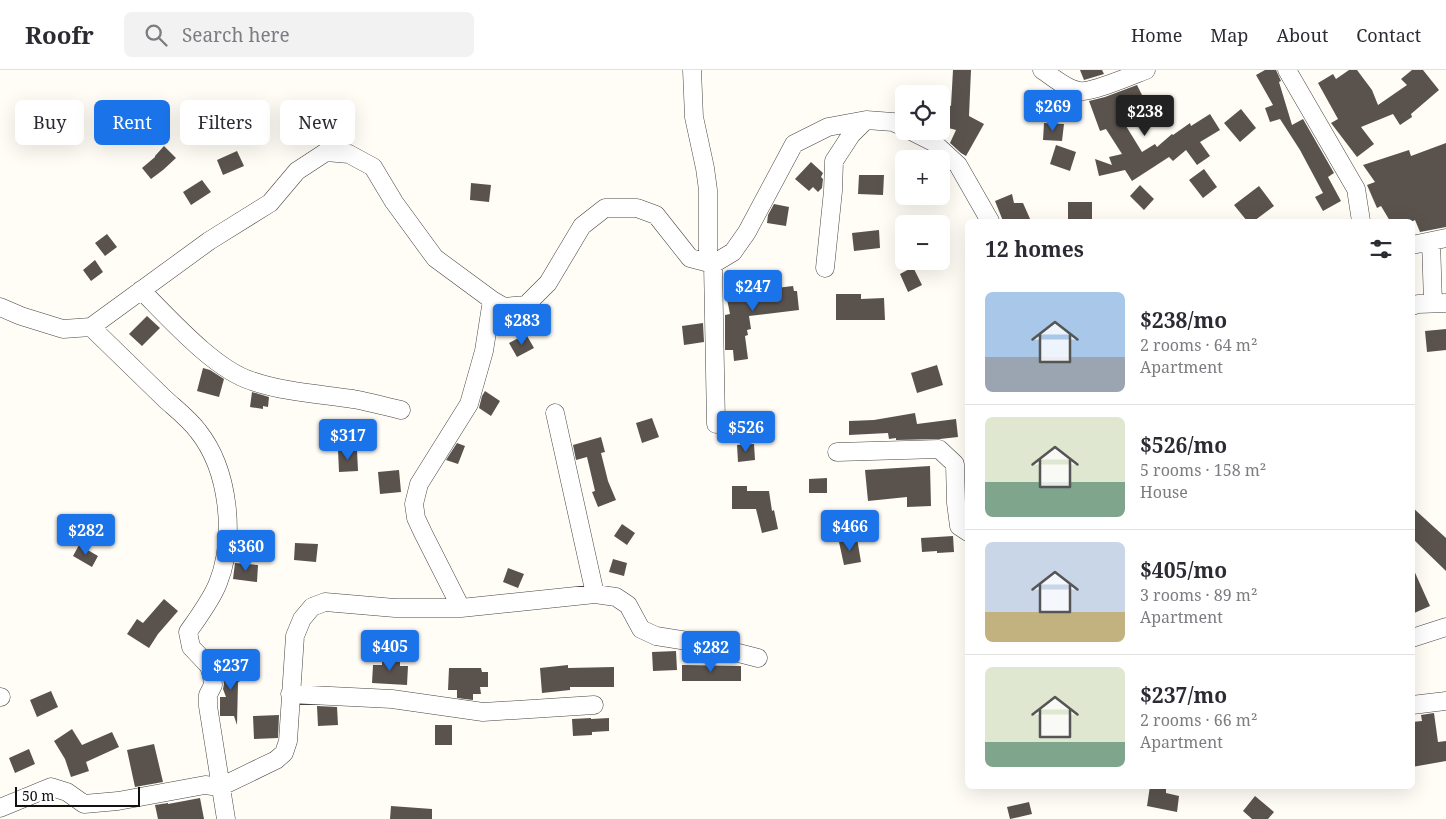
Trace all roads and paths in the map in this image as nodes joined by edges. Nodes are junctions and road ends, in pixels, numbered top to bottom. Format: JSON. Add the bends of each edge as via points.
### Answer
{"nodes":[{"id":1,"x":692,"y":70,"type":"edge"},
{"id":2,"x":1042,"y":70,"type":"edge"},
{"id":3,"x":1146,"y":70,"type":"edge"},
{"id":4,"x":1287,"y":70,"type":"edge"},
{"id":5,"x":866,"y":120,"type":"junction"},
{"id":6,"x":895,"y":123,"type":"edge"},
{"id":7,"x":928,"y":140,"type":"edge"},
{"id":8,"x":989,"y":219,"type":"edge"},
{"id":9,"x":1361,"y":219,"type":"edge"},
{"id":10,"x":1439,"y":239,"type":"edge"},
{"id":11,"x":1415,"y":244,"type":"edge"},
{"id":12,"x":711,"y":263,"type":"junction"},
{"id":13,"x":825,"y":268,"type":"dead end"},
{"id":14,"x":141,"y":290,"type":"junction"},
{"id":15,"x":492,"y":300,"type":"junction"},
{"id":16,"x":1439,"y":303,"type":"edge"},
{"id":17,"x":1415,"y":305,"type":"edge"},
{"id":18,"x":0,"y":307,"type":"edge"},
{"id":19,"x":91,"y":327,"type":"junction"},
{"id":20,"x":401,"y":410,"type":"dead end"},
{"id":21,"x":555,"y":413,"type":"dead end"},
{"id":22,"x":716,"y":424,"type":"dead end"},
{"id":23,"x":837,"y":452,"type":"dead end"},
{"id":24,"x":965,"y":530,"type":"edge"},
{"id":25,"x":595,"y":594,"type":"junction"},
{"id":26,"x":461,"y":608,"type":"junction"},
{"id":27,"x":1446,"y":627,"type":"edge"},
{"id":28,"x":1415,"y":637,"type":"edge"},
{"id":29,"x":758,"y":658,"type":"dead end"},
{"id":30,"x":290,"y":694,"type":"junction"},
{"id":31,"x":1446,"y":701,"type":"edge"},
{"id":32,"x":1415,"y":705,"type":"edge"},
{"id":33,"x":594,"y":706,"type":"dead end"},
{"id":34,"x":220,"y":787,"type":"junction"},
{"id":35,"x":0,"y":808,"type":"edge"},
{"id":36,"x":226,"y":819,"type":"edge"}],
"edges":[{"from":1,"to":12,"type":"street","via":[[694,117],[708,190]]},
{"from":2,"to":3,"type":"street","via":[[1062,84],[1080,91]]},
{"from":4,"to":9,"type":"street","via":[[1356,189]]},
{"from":5,"to":6,"type":"street"},
{"from":5,"to":12,"type":"street","via":[[828,127],[794,144],[747,232],[733,252]]},
{"from":5,"to":13,"type":"street","via":[[851,135],[834,161]]},
{"from":7,"to":8,"type":"street","via":[[958,165]]},
{"from":10,"to":11,"type":"street"},
{"from":10,"to":16,"type":"street"},
{"from":12,"to":15,"type":"street","via":[[690,258],[656,215],[637,208],[605,208],[582,226],[548,283],[526,305],[504,307]]},
{"from":12,"to":22,"type":"street"},
{"from":14,"to":15,"type":"street","via":[[209,241],[270,203],[297,170],[326,152],[349,154],[373,167],[435,258]]},
{"from":14,"to":19,"type":"street"},
{"from":14,"to":20,"type":"street","via":[[192,341],[226,368],[251,381]]},
{"from":15,"to":26,"type":"street","via":[[484,351],[469,404],[420,484],[414,504],[416,518]]},
{"from":16,"to":17,"type":"street"},
{"from":18,"to":19,"type":"street","via":[[63,329]]},
{"from":19,"to":34,"type":"street","via":[[198,430],[214,459],[224,487],[226,554],[218,584],[188,632],[191,647],[209,666],[212,676],[208,706]]},
{"from":21,"to":25,"type":"street"},
{"from":23,"to":24,"type":"street","via":[[939,449],[955,464],[959,526]]},
{"from":25,"to":26,"type":"street"},
{"from":25,"to":29,"type":"street","via":[[616,597],[628,605],[641,629],[656,636]]},
{"from":26,"to":30,"type":"street","via":[[395,608],[325,602],[312,607],[302,619],[295,636]]},
{"from":27,"to":28,"type":"street"},
{"from":30,"to":33,"type":"street","via":[[392,699],[483,712]]},
{"from":30,"to":34,"type":"street","via":[[288,741],[284,753]]},
{"from":31,"to":32,"type":"street"},
{"from":34,"to":35,"type":"street","via":[[205,785],[84,804],[51,786]]},
{"from":34,"to":36,"type":"street"}]}
